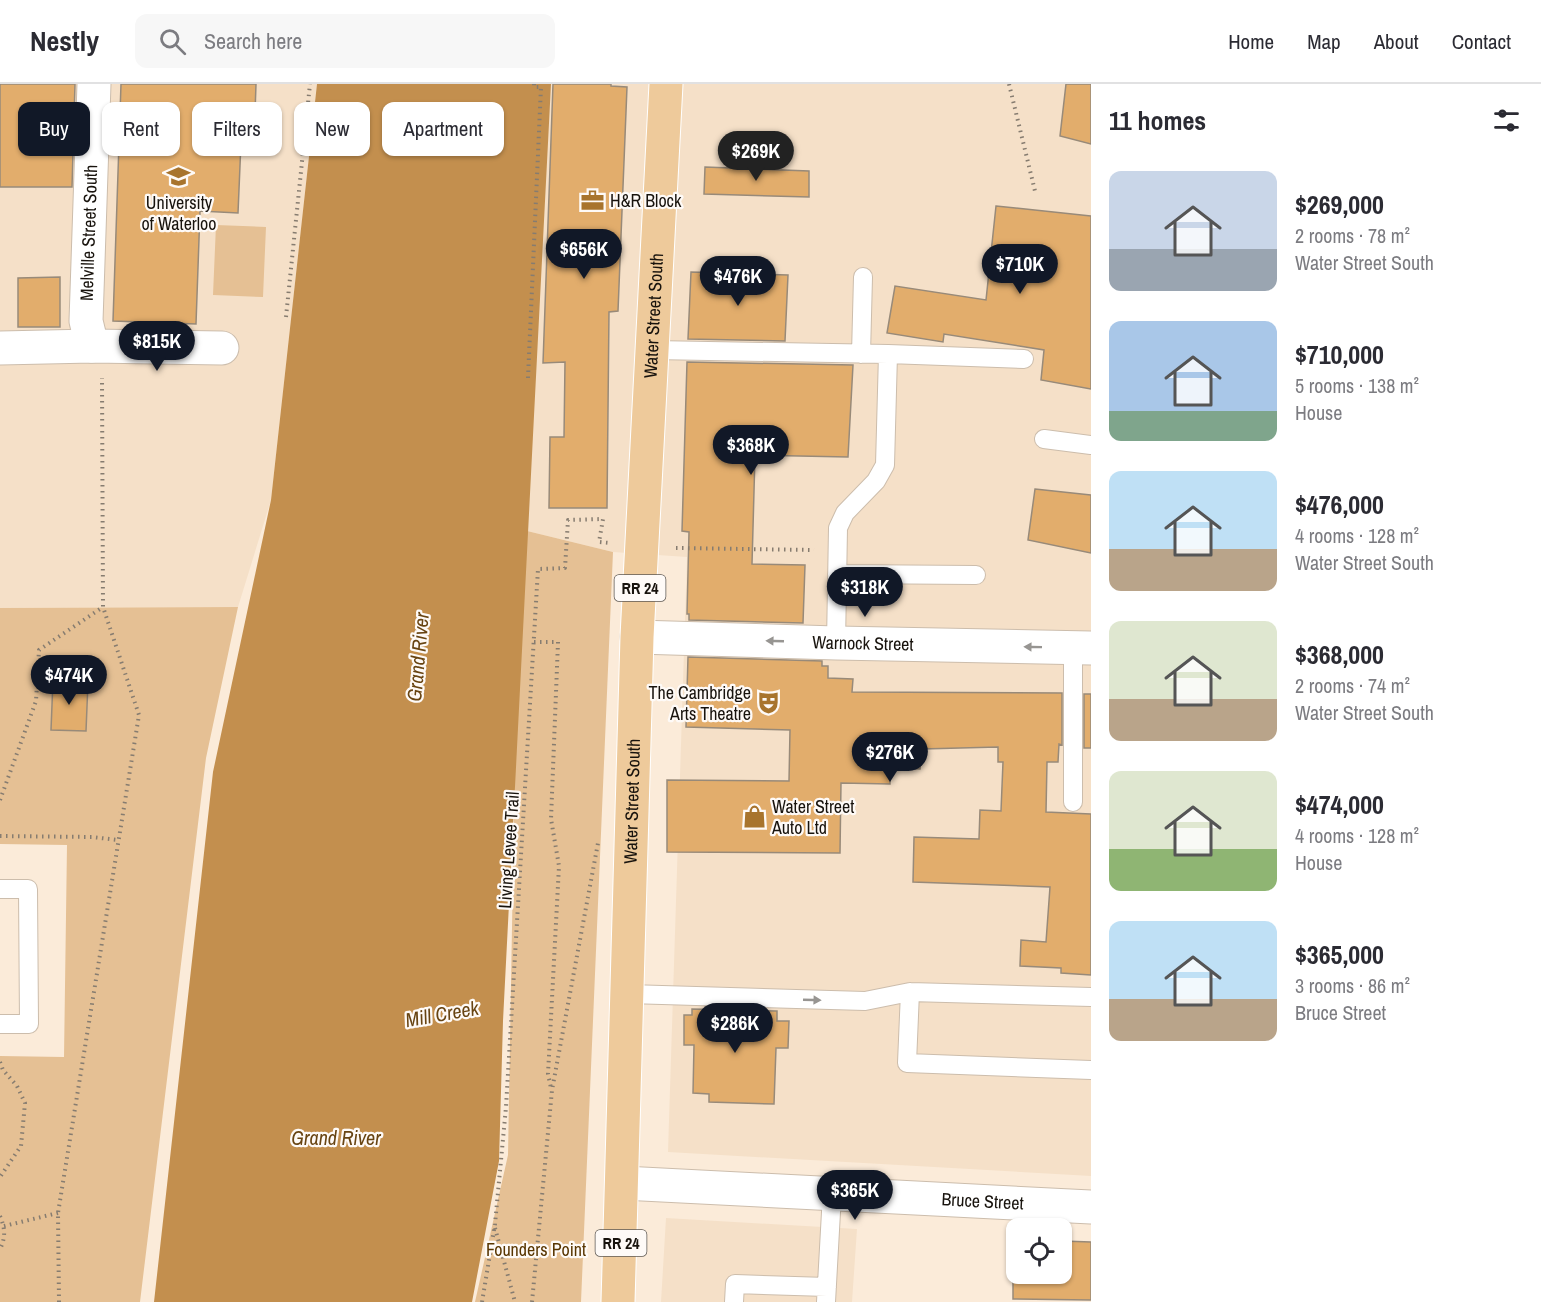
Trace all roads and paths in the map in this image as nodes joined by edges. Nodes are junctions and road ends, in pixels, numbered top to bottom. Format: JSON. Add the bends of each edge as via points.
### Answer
{"nodes":[{"id":1,"x":94,"y":84,"type":"edge"},
{"id":2,"x":310,"y":84,"type":"edge"},
{"id":3,"x":534,"y":84,"type":"edge"},
{"id":4,"x":666,"y":84,"type":"edge"},
{"id":5,"x":1009,"y":84,"type":"edge"},
{"id":6,"x":1035,"y":191,"type":"dead end"},
{"id":7,"x":863,"y":277,"type":"dead end"},
{"id":8,"x":286,"y":317,"type":"dead end"},
{"id":9,"x":92,"y":346,"type":"junction"},
{"id":10,"x":0,"y":348,"type":"edge"},
{"id":11,"x":222,"y":348,"type":"dead end"},
{"id":12,"x":653,"y":350,"type":"junction"},
{"id":13,"x":861,"y":354,"type":"junction"},
{"id":14,"x":888,"y":354,"type":"junction"},
{"id":15,"x":1024,"y":359,"type":"dead end"},
{"id":16,"x":528,"y":378,"type":"dead end"},
{"id":17,"x":1044,"y":439,"type":"dead end"},
{"id":18,"x":1091,"y":445,"type":"edge"},
{"id":19,"x":610,"y":543,"type":"dead end"},
{"id":20,"x":676,"y":548,"type":"dead end"},
{"id":21,"x":838,"y":550,"type":"junction"},
{"id":22,"x":837,"y":574,"type":"junction"},
{"id":23,"x":976,"y":575,"type":"dead end"},
{"id":24,"x":103,"y":608,"type":"junction"},
{"id":25,"x":637,"y":637,"type":"junction"},
{"id":26,"x":534,"y":642,"type":"junction"},
{"id":27,"x":836,"y":643,"type":"junction"},
{"id":28,"x":1082,"y":648,"type":"edge"},
{"id":29,"x":0,"y":800,"type":"edge"},
{"id":30,"x":1073,"y":802,"type":"dead end"},
{"id":31,"x":0,"y":836,"type":"edge"},
{"id":32,"x":118,"y":840,"type":"junction"},
{"id":33,"x":599,"y":840,"type":"dead end"},
{"id":34,"x":0,"y":889,"type":"edge"},
{"id":35,"x":910,"y":992,"type":"junction"},
{"id":36,"x":628,"y":994,"type":"junction"},
{"id":37,"x":1091,"y":997,"type":"edge"},
{"id":38,"x":0,"y":1024,"type":"edge"},
{"id":39,"x":0,"y":1062,"type":"edge"},
{"id":40,"x":1091,"y":1070,"type":"edge"},
{"id":41,"x":552,"y":1090,"type":"junction"},
{"id":42,"x":0,"y":1177,"type":"edge"},
{"id":43,"x":623,"y":1183,"type":"junction"},
{"id":44,"x":832,"y":1194,"type":"junction"},
{"id":45,"x":1091,"y":1207,"type":"edge"},
{"id":46,"x":58,"y":1213,"type":"junction"},
{"id":47,"x":0,"y":1216,"type":"edge"},
{"id":48,"x":495,"y":1224,"type":"junction"},
{"id":49,"x":4,"y":1226,"type":"junction"},
{"id":50,"x":0,"y":1249,"type":"edge"},
{"id":51,"x":826,"y":1294,"type":"edge"},
{"id":52,"x":59,"y":1302,"type":"edge"},
{"id":53,"x":482,"y":1302,"type":"edge"},
{"id":54,"x":515,"y":1302,"type":"edge"},
{"id":55,"x":532,"y":1302,"type":"edge"},
{"id":56,"x":618,"y":1302,"type":"edge"},
{"id":57,"x":734,"y":1302,"type":"edge"}],
"edges":[{"from":1,"to":9,"type":"street","name":"Melville Street South","via":[[86,321]]},
{"from":2,"to":8,"type":"path"},
{"from":3,"to":16,"type":"path","via":[[541,87]]},
{"from":4,"to":12,"type":"main road","name":"Water Street South","number":"RR 24"},
{"from":5,"to":6,"type":"path"},
{"from":7,"to":13,"type":"lane"},
{"from":9,"to":10,"type":"street"},
{"from":9,"to":11,"type":"street"},
{"from":9,"to":24,"type":"path","via":[[102,370]]},
{"from":12,"to":13,"type":"lane"},
{"from":12,"to":25,"type":"main road","name":"Water Street South","number":"RR 24"},
{"from":13,"to":14,"type":"lane"},
{"from":14,"to":15,"type":"lane"},
{"from":14,"to":21,"type":"lane","via":[[885,465],[876,481],[845,513],[838,528]]},
{"from":17,"to":18,"type":"lane"},
{"from":19,"to":26,"type":"path","name":"Living Levee Trail","via":[[599,542],[603,519],[568,520],[565,568],[538,569]]},
{"from":20,"to":21,"type":"path"},
{"from":21,"to":22,"type":"lane"},
{"from":22,"to":23,"type":"lane"},
{"from":22,"to":27,"type":"lane"},
{"from":24,"to":29,"type":"path","via":[[39,650],[36,700]]},
{"from":24,"to":32,"type":"path","via":[[139,715]]},
{"from":27,"to":25,"type":"street","name":"Warnock Street","one_way":true},
{"from":25,"to":36,"type":"main road","name":"Water Street South","number":"RR 24"},
{"from":26,"to":41,"type":"path","via":[[558,642],[551,819],[559,866],[548,1074]]},
{"from":26,"to":48,"type":"path","name":"Living Levee Trail","via":[[506,1107]]},
{"from":28,"to":27,"type":"street","name":"Warnock Street","one_way":true},
{"from":28,"to":30,"type":"lane"},
{"from":31,"to":32,"type":"path"},
{"from":32,"to":46,"type":"path"},
{"from":33,"to":41,"type":"path"},
{"from":34,"to":38,"type":"lane","via":[[28,889],[28,1024]]},
{"from":36,"to":35,"type":"lane","one_way":true,"via":[[865,1001]]},
{"from":35,"to":37,"type":"lane"},
{"from":35,"to":40,"type":"lane","via":[[907,1063]]},
{"from":36,"to":43,"type":"main road","name":"Water Street South","number":"RR 24"},
{"from":39,"to":42,"type":"path","via":[[25,1103],[21,1146]]},
{"from":41,"to":55,"type":"path"},
{"from":43,"to":44,"type":"street","name":"Bruce Street"},
{"from":43,"to":56,"type":"main road","name":"Water Street South","number":"RR 24"},
{"from":44,"to":45,"type":"street","name":"Bruce Street"},
{"from":44,"to":51,"type":"lane"},
{"from":46,"to":49,"type":"path"},
{"from":46,"to":52,"type":"path"},
{"from":47,"to":49,"type":"path"},
{"from":48,"to":53,"type":"path","name":"Living Levee Trail"},
{"from":48,"to":54,"type":"path","name":"Living Levee Trail"},
{"from":49,"to":50,"type":"path","via":[[5,1239]]},
{"from":51,"to":57,"type":"lane","via":[[735,1284]]}]}
